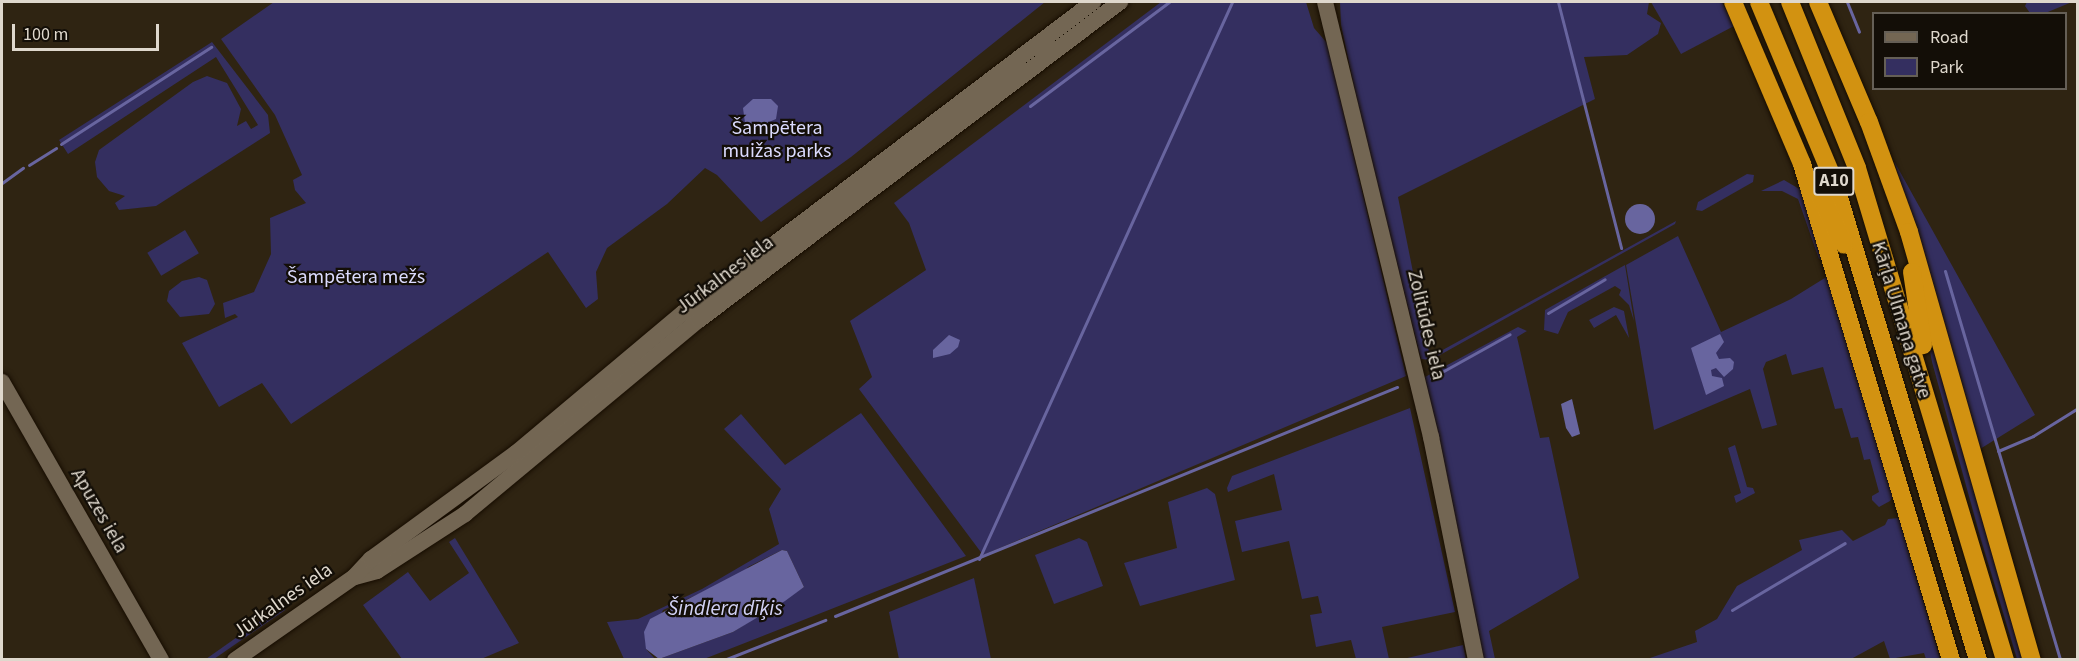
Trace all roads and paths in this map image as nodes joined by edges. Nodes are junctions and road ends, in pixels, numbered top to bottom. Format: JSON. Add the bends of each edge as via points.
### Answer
{"nodes":[{"id":1,"x":1093,"y":2,"type":"edge"},
{"id":2,"x":1120,"y":2,"type":"edge"},
{"id":3,"x":1325,"y":2,"type":"edge"},
{"id":4,"x":1733,"y":2,"type":"edge"},
{"id":5,"x":1759,"y":2,"type":"edge"},
{"id":6,"x":1790,"y":2,"type":"edge"},
{"id":7,"x":1818,"y":2,"type":"edge"},
{"id":8,"x":1802,"y":164,"type":"junction"},
{"id":9,"x":1898,"y":205,"type":"junction"},
{"id":10,"x":1893,"y":366,"type":"junction"},
{"id":11,"x":2,"y":382,"type":"edge"},
{"id":12,"x":1938,"y":427,"type":"junction"},
{"id":13,"x":354,"y":577,"type":"junction"},
{"id":14,"x":161,"y":660,"type":"edge"},
{"id":15,"x":235,"y":660,"type":"edge"},
{"id":16,"x":1476,"y":660,"type":"edge"},
{"id":17,"x":1952,"y":660,"type":"edge"},
{"id":18,"x":1978,"y":660,"type":"edge"},
{"id":19,"x":2005,"y":660,"type":"edge"},
{"id":20,"x":2032,"y":660,"type":"edge"}],
"edges":[{"from":1,"to":13,"type":"street","name":"Jūrkalnes iela","via":[[683,313],[516,453],[371,559]]},
{"from":2,"to":13,"type":"street","name":"Jūrkalnes iela","via":[[699,320],[465,514],[377,571]]},
{"from":3,"to":16,"type":"street","name":"Zolitūdes iela","via":[[1420,391]]},
{"from":4,"to":8,"type":"highway"},
{"from":5,"to":10,"type":"highway","name":"Kārļa Ulmaņa gatve","number":"A10","via":[[1834,181]]},
{"from":6,"to":12,"type":"highway","name":"Kārļa Ulmaņa gatve","number":"A10","via":[[1857,168]]},
{"from":7,"to":9,"type":"highway","via":[[1869,122]]},
{"from":8,"to":10,"type":"highway","via":[[1842,239]]},
{"from":8,"to":17,"type":"highway"},
{"from":9,"to":12,"type":"highway"},
{"from":9,"to":20,"type":"highway","via":[[1945,347]]},
{"from":10,"to":18,"type":"highway","name":"Kārļa Ulmaņa gatve","number":"A10"},
{"from":11,"to":14,"type":"street","name":"Apuzes iela"},
{"from":12,"to":19,"type":"highway","name":"Kārļa Ulmaņa gatve","number":"A10"},
{"from":13,"to":15,"type":"street","name":"Jūrkalnes iela"}]}
